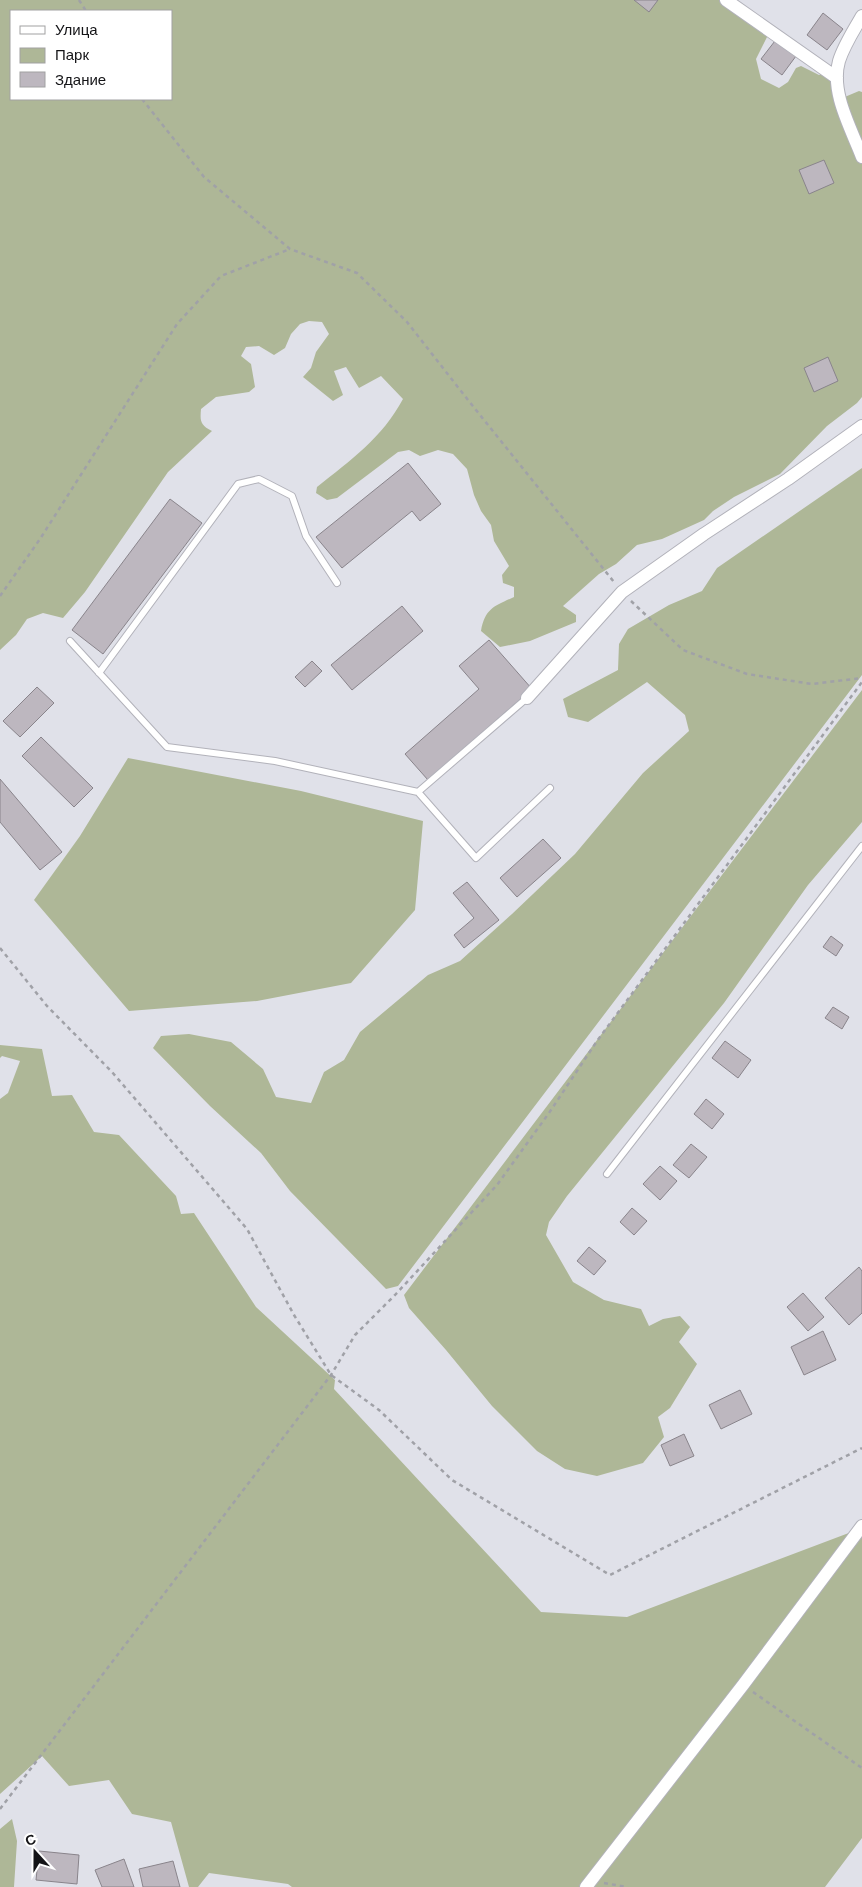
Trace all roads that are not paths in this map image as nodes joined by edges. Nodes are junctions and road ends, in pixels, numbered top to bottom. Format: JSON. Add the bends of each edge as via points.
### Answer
{"nodes":[{"id":1,"x":726,"y":0,"type":"edge"},
{"id":2,"x":862,"y":16,"type":"edge"},
{"id":3,"x":837,"y":78,"type":"junction"},
{"id":4,"x":862,"y":157,"type":"edge"},
{"id":5,"x":862,"y":426,"type":"edge"},
{"id":6,"x":338,"y":583,"type":"dead end"},
{"id":7,"x":70,"y":641,"type":"dead end"},
{"id":8,"x":99,"y":674,"type":"junction"},
{"id":9,"x":527,"y":698,"type":"joint"},
{"id":10,"x":550,"y":788,"type":"dead end"},
{"id":11,"x":418,"y":792,"type":"junction"},
{"id":12,"x":862,"y":846,"type":"edge"},
{"id":13,"x":608,"y":1174,"type":"dead end"},
{"id":14,"x":862,"y":1526,"type":"edge"},
{"id":15,"x":588,"y":1884,"type":"edge"}],
"edges":[{"from":1,"to":3,"type":"street"},
{"from":2,"to":3,"type":"street","via":[[838,62]]},
{"from":3,"to":4,"type":"street","via":[[843,107]]},
{"from":5,"to":9,"type":"street","via":[[622,592]]},
{"from":6,"to":8,"type":"lane","via":[[306,536],[292,496],[259,479],[238,484]]},
{"from":7,"to":8,"type":"lane"},
{"from":8,"to":11,"type":"lane","via":[[167,747],[274,761]]},
{"from":9,"to":11,"type":"lane"},
{"from":10,"to":11,"type":"lane","via":[[476,858]]},
{"from":12,"to":13,"type":"lane"},
{"from":14,"to":15,"type":"street"}]}
